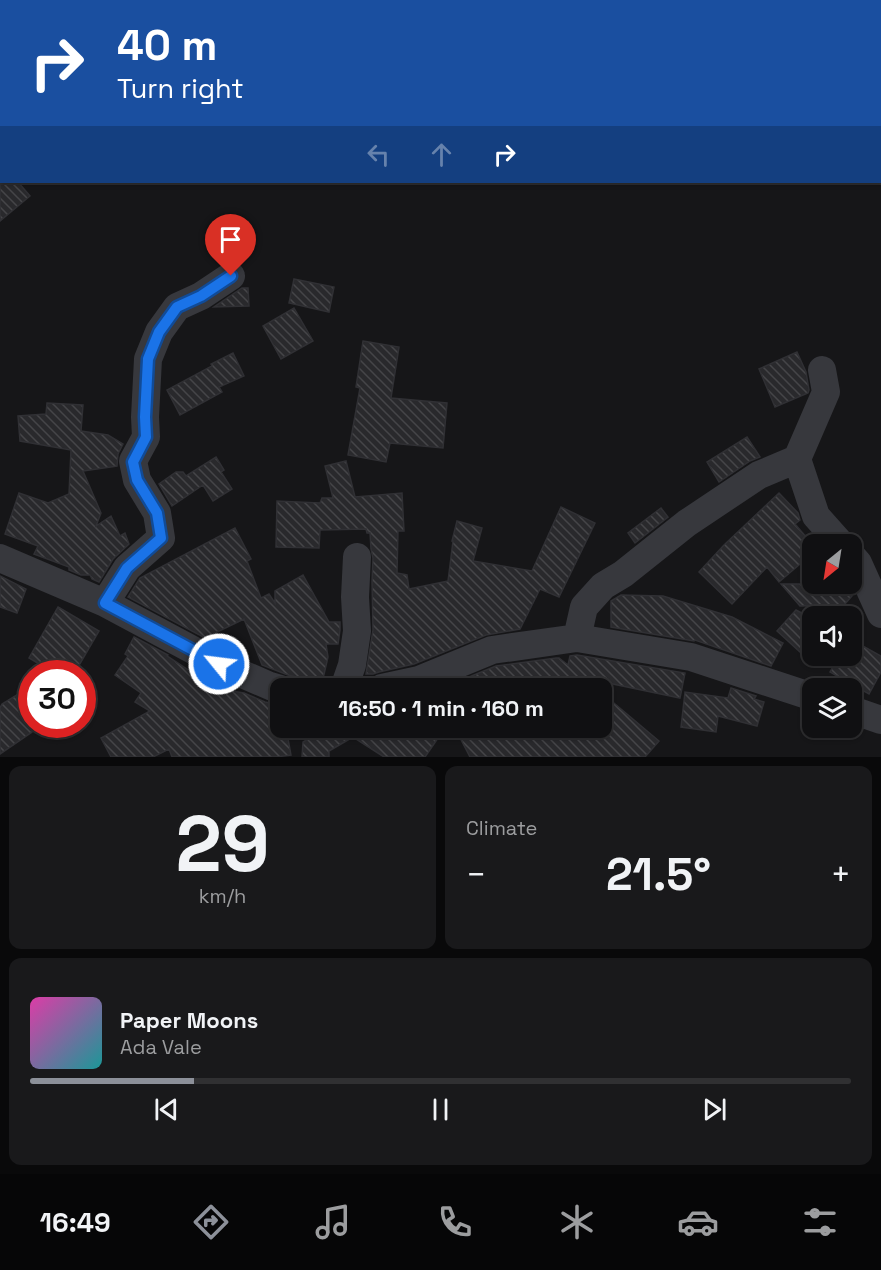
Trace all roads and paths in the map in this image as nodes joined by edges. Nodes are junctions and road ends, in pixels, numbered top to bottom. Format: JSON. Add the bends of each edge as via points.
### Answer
{"nodes":[{"id":1,"x":231,"y":276,"type":"dead end"},
{"id":2,"x":822,"y":370,"type":"dead end"},
{"id":3,"x":797,"y":459,"type":"junction"},
{"id":4,"x":832,"y":534,"type":"edge"},
{"id":5,"x":357,"y":557,"type":"dead end"},
{"id":6,"x":0,"y":558,"type":"edge"},
{"id":7,"x":862,"y":572,"type":"edge"},
{"id":8,"x":105,"y":603,"type":"junction"},
{"id":9,"x":881,"y":614,"type":"edge"},
{"id":10,"x":577,"y":638,"type":"junction"},
{"id":11,"x":348,"y":678,"type":"edge"},
{"id":12,"x":424,"y":678,"type":"edge"},
{"id":13,"x":270,"y":686,"type":"edge"},
{"id":14,"x":802,"y":693,"type":"edge"},
{"id":15,"x":862,"y":713,"type":"edge"},
{"id":16,"x":881,"y":720,"type":"edge"}],
"edges":[{"from":1,"to":8,"type":"street","via":[[177,307],[159,332],[148,359],[146,437],[133,462],[137,480],[157,513],[161,538],[127,568]]},
{"from":2,"to":3,"type":"street","via":[[826,392]]},
{"from":3,"to":4,"type":"street","via":[[816,516]]},
{"from":3,"to":10,"type":"street","via":[[759,475],[603,586],[584,607]]},
{"from":5,"to":11,"type":"street","via":[[357,631]]},
{"from":6,"to":8,"type":"street"},
{"from":7,"to":9,"type":"street"},
{"from":8,"to":13,"type":"street","via":[[219,664]]},
{"from":10,"to":12,"type":"street","via":[[492,650]]},
{"from":10,"to":14,"type":"street","via":[[691,657]]},
{"from":15,"to":16,"type":"street"}]}
